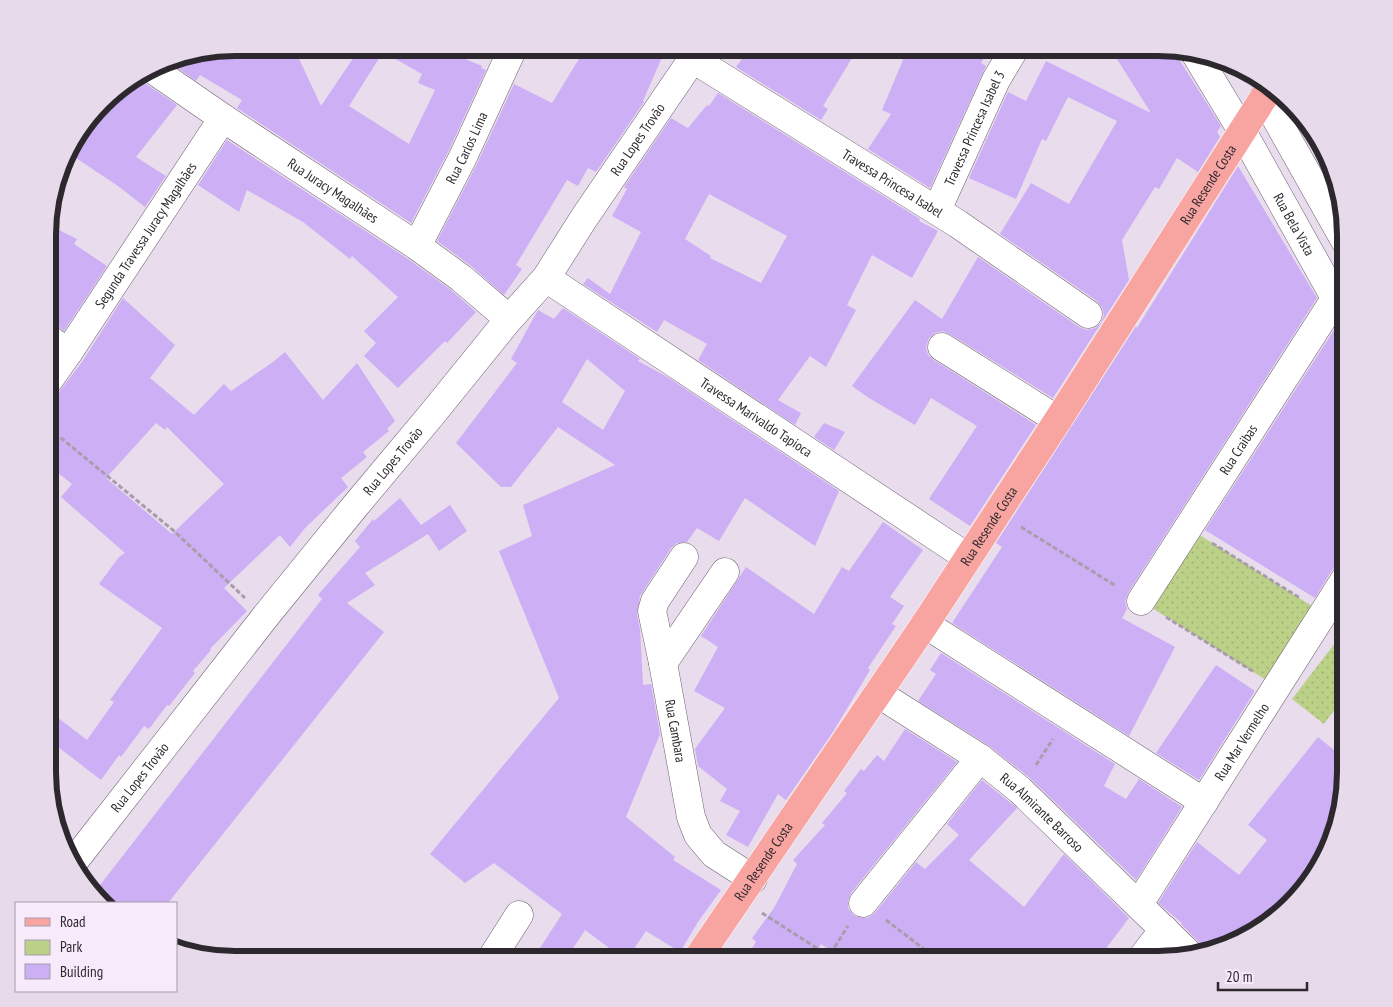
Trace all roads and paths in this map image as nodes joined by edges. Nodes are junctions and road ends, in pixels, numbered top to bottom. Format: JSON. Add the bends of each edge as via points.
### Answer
{"nodes":[{"id":1,"x":509,"y":56,"type":"edge"},
{"id":2,"x":695,"y":56,"type":"edge"},
{"id":3,"x":702,"y":56,"type":"edge"},
{"id":4,"x":1010,"y":56,"type":"edge"},
{"id":5,"x":1200,"y":61,"type":"edge"},
{"id":6,"x":159,"y":74,"type":"edge"},
{"id":7,"x":1266,"y":92,"type":"edge"},
{"id":8,"x":1269,"y":95,"type":"edge"},
{"id":9,"x":223,"y":118,"type":"junction"},
{"id":10,"x":1242,"y":131,"type":"junction"},
{"id":11,"x":937,"y":210,"type":"junction"},
{"id":12,"x":1336,"y":223,"type":"edge"},
{"id":13,"x":417,"y":246,"type":"junction"},
{"id":14,"x":546,"y":278,"type":"junction"},
{"id":15,"x":1336,"y":300,"type":"edge"},
{"id":16,"x":1336,"y":313,"type":"edge"},
{"id":17,"x":1088,"y":314,"type":"dead end"},
{"id":18,"x":509,"y":319,"type":"junction"},
{"id":19,"x":59,"y":346,"type":"edge"},
{"id":20,"x":942,"y":347,"type":"dead end"},
{"id":21,"x":1052,"y":417,"type":"junction"},
{"id":22,"x":56,"y":434,"type":"edge"},
{"id":23,"x":1187,"y":528,"type":"junction"},
{"id":24,"x":684,"y":557,"type":"dead end"},
{"id":25,"x":967,"y":557,"type":"junction"},
{"id":26,"x":724,"y":572,"type":"dead end"},
{"id":27,"x":1337,"y":592,"type":"edge"},
{"id":28,"x":1141,"y":601,"type":"dead end"},
{"id":29,"x":1323,"y":613,"type":"junction"},
{"id":30,"x":265,"y":617,"type":"junction"},
{"id":31,"x":925,"y":624,"type":"junction"},
{"id":32,"x":663,"y":663,"type":"junction"},
{"id":33,"x":879,"y":694,"type":"junction"},
{"id":34,"x":1069,"y":716,"type":"junction"},
{"id":35,"x":980,"y":758,"type":"junction"},
{"id":36,"x":1020,"y":790,"type":"junction"},
{"id":37,"x":1204,"y":802,"type":"junction"},
{"id":38,"x":78,"y":857,"type":"edge"},
{"id":39,"x":746,"y":889,"type":"junction"},
{"id":40,"x":863,"y":903,"type":"junction"},
{"id":41,"x":1139,"y":904,"type":"junction"},
{"id":42,"x":519,"y":915,"type":"dead end"},
{"id":43,"x":1164,"y":929,"type":"junction"},
{"id":44,"x":1184,"y":949,"type":"edge"},
{"id":45,"x":496,"y":951,"type":"edge"},
{"id":46,"x":703,"y":951,"type":"edge"},
{"id":47,"x":824,"y":951,"type":"edge"},
{"id":48,"x":833,"y":951,"type":"edge"},
{"id":49,"x":926,"y":951,"type":"edge"},
{"id":50,"x":1148,"y":951,"type":"edge"}],
"edges":[{"from":1,"to":13,"type":"street","name":"Rua Carlos Lima"},
{"from":2,"to":14,"type":"street","name":"Rua Lopes Trovão"},
{"from":3,"to":11,"type":"street","name":"Travessa Princesa Isabel"},
{"from":4,"to":11,"type":"street","name":"Travessa Princesa Isabel 3","via":[[996,80]]},
{"from":5,"to":10,"type":"street","name":"Rua Bela Vista"},
{"from":6,"to":9,"type":"street","name":"Rua Juracy Magalhães"},
{"from":7,"to":10,"type":"main road","name":"Rua Resende Costa"},
{"from":8,"to":12,"type":"street"},
{"from":9,"to":13,"type":"street","name":"Rua Juracy Magalhães"},
{"from":9,"to":19,"type":"street","name":"Segunda Travessa Juracy Magalhães"},
{"from":10,"to":15,"type":"street","name":"Rua Bela Vista"},
{"from":10,"to":21,"type":"main road","name":"Rua Resende Costa"},
{"from":11,"to":17,"type":"street","name":"Travessa Princesa Isabel"},
{"from":13,"to":18,"type":"street","name":"Rua Juracy Magalhães"},
{"from":14,"to":18,"type":"street","name":"Rua Lopes Trovão"},
{"from":14,"to":25,"type":"street","name":"Travessa Marivaldo Tapioca"},
{"from":16,"to":23,"type":"street","name":"Rua Craibas"},
{"from":18,"to":30,"type":"street","name":"Rua Lopes Trovão"},
{"from":20,"to":21,"type":"street"},
{"from":21,"to":25,"type":"main road","name":"Rua Resende Costa"},
{"from":22,"to":30,"type":"path","via":[[174,531]]},
{"from":23,"to":28,"type":"street","name":"Rua Craibas"},
{"from":23,"to":29,"type":"path"},
{"from":24,"to":32,"type":"street","name":"Rua Cambara","via":[[655,601],[652,611]]},
{"from":25,"to":31,"type":"main road","name":"Rua Resende Costa"},
{"from":26,"to":32,"type":"street"},
{"from":27,"to":29,"type":"street","name":"Rua Mar Vermelho"},
{"from":29,"to":37,"type":"street","name":"Rua Mar Vermelho"},
{"from":30,"to":38,"type":"street","name":"Rua Lopes Trovão"},
{"from":31,"to":33,"type":"main road","name":"Rua Resende Costa"},
{"from":31,"to":34,"type":"street"},
{"from":32,"to":39,"type":"street","name":"Rua Cambara","via":[[691,817],[698,835]]},
{"from":33,"to":35,"type":"street","name":"Rua Almirante Barroso"},
{"from":33,"to":39,"type":"main road","name":"Rua Resende Costa"},
{"from":34,"to":36,"type":"path"},
{"from":34,"to":37,"type":"street"},
{"from":35,"to":36,"type":"street","name":"Rua Almirante Barroso"},
{"from":35,"to":40,"type":"street"},
{"from":36,"to":41,"type":"street","name":"Rua Almirante Barroso"},
{"from":37,"to":41,"type":"street","name":"Rua Mar Vermelho"},
{"from":39,"to":46,"type":"main road","name":"Rua Resende Costa"},
{"from":39,"to":47,"type":"path"},
{"from":40,"to":48,"type":"path"},
{"from":40,"to":49,"type":"path"},
{"from":41,"to":43,"type":"street","name":"Rua Almirante Barroso"},
{"from":42,"to":45,"type":"street"},
{"from":43,"to":44,"type":"street","name":"Rua Almirante Barroso"},
{"from":43,"to":50,"type":"street"}]}
